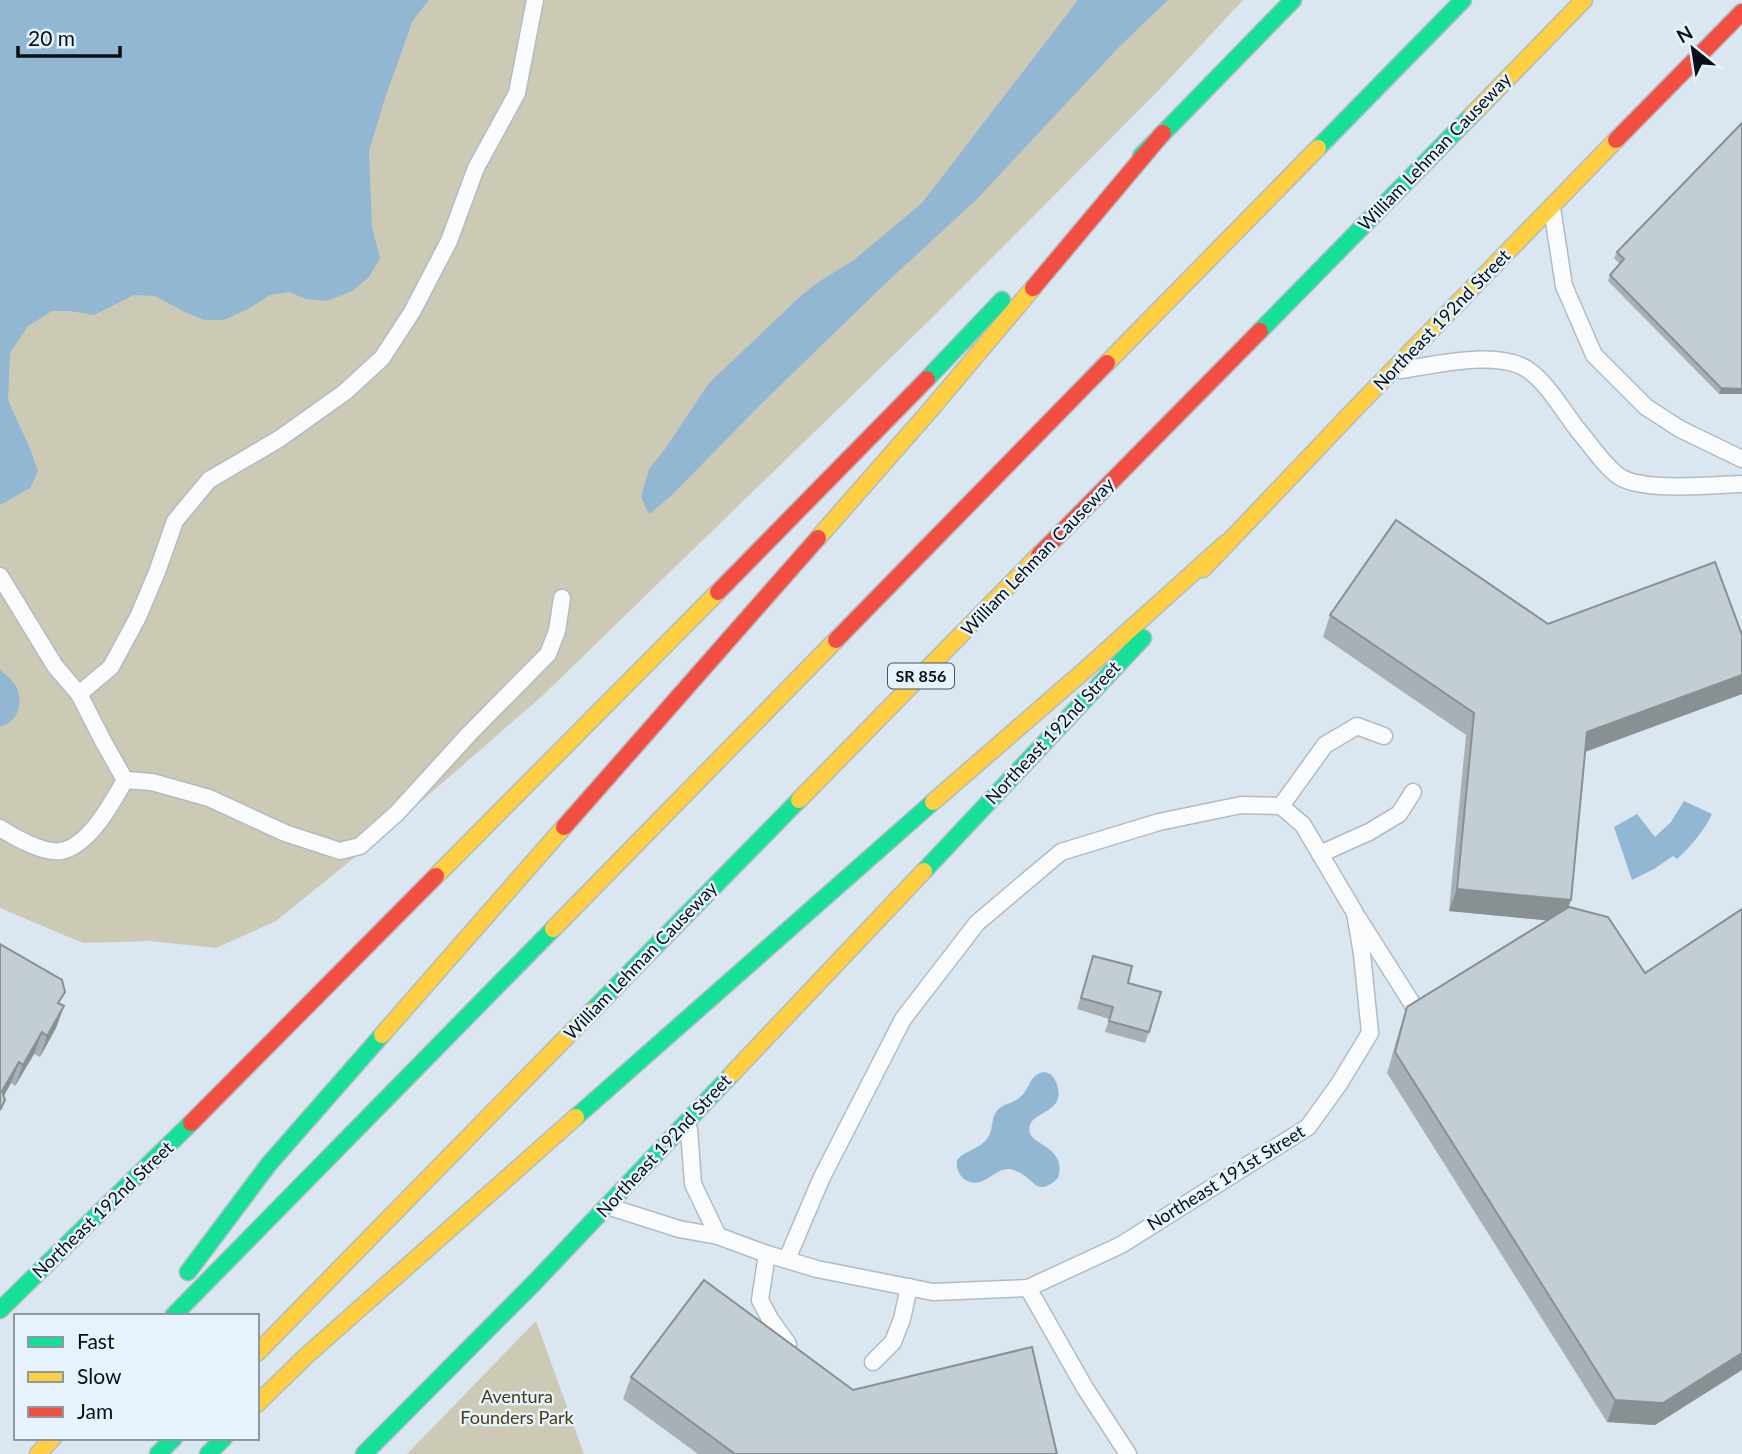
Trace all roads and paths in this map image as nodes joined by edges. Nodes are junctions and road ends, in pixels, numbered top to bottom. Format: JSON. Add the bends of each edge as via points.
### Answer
{"nodes":[{"id":1,"x":535,"y":0,"type":"edge"},
{"id":2,"x":1293,"y":0,"type":"edge"},
{"id":3,"x":1463,"y":0,"type":"edge"},
{"id":4,"x":1584,"y":0,"type":"edge"},
{"id":5,"x":1742,"y":12,"type":"edge"},
{"id":6,"x":1163,"y":133,"type":"junction"},
{"id":7,"x":1551,"y":207,"type":"junction"},
{"id":8,"x":1391,"y":371,"type":"junction"},
{"id":9,"x":1742,"y":459,"type":"edge"},
{"id":10,"x":1742,"y":484,"type":"edge"},
{"id":11,"x":1226,"y":543,"type":"junction"},
{"id":12,"x":0,"y":576,"type":"edge"},
{"id":13,"x":562,"y":598,"type":"dead end"},
{"id":14,"x":79,"y":694,"type":"junction"},
{"id":15,"x":1384,"y":736,"type":"dead end"},
{"id":16,"x":125,"y":780,"type":"junction"},
{"id":17,"x":1413,"y":792,"type":"dead end"},
{"id":18,"x":1281,"y":806,"type":"junction"},
{"id":19,"x":0,"y":828,"type":"edge"},
{"id":20,"x":1320,"y":854,"type":"junction"},
{"id":21,"x":1355,"y":913,"type":"junction"},
{"id":22,"x":1420,"y":1016,"type":"edge"},
{"id":23,"x":689,"y":1121,"type":"junction"},
{"id":24,"x":608,"y":1206,"type":"junction"},
{"id":25,"x":718,"y":1236,"type":"junction"},
{"id":26,"x":766,"y":1254,"type":"junction"},
{"id":27,"x":787,"y":1259,"type":"junction"},
{"id":28,"x":909,"y":1287,"type":"junction"},
{"id":29,"x":1028,"y":1288,"type":"junction"},
{"id":30,"x":0,"y":1310,"type":"edge"},
{"id":31,"x":157,"y":1314,"type":"edge"},
{"id":32,"x":175,"y":1314,"type":"edge"},
{"id":33,"x":788,"y":1344,"type":"edge"},
{"id":34,"x":259,"y":1351,"type":"edge"},
{"id":35,"x":873,"y":1362,"type":"dead end"},
{"id":36,"x":259,"y":1402,"type":"edge"},
{"id":37,"x":51,"y":1440,"type":"edge"},
{"id":38,"x":172,"y":1440,"type":"edge"},
{"id":39,"x":222,"y":1440,"type":"edge"},
{"id":40,"x":38,"y":1454,"type":"edge"},
{"id":41,"x":158,"y":1454,"type":"edge"},
{"id":42,"x":208,"y":1454,"type":"edge"},
{"id":43,"x":364,"y":1454,"type":"edge"},
{"id":44,"x":1128,"y":1454,"type":"edge"}],
"edges":[{"from":1,"to":14,"type":"lane","via":[[516,93],[476,168],[449,241],[382,358],[345,392],[279,439],[208,480],[175,521],[138,617],[111,667]]},
{"from":2,"to":6,"type":"main road","name":"Northeast 192nd Street"},
{"from":3,"to":32,"type":"main road"},
{"from":4,"to":34,"type":"main road","name":"William Lehman Causeway","number":"SR 856"},
{"from":5,"to":7,"type":"main road","name":"Northeast 192nd Street"},
{"from":6,"to":30,"type":"main road","name":"Northeast 192nd Street","via":[[860,447]]},
{"from":6,"to":31,"type":"main road","via":[[932,408],[269,1164]]},
{"from":7,"to":8,"type":"main road","name":"Northeast 192nd Street"},
{"from":7,"to":9,"type":"lane","via":[[1564,286],[1594,355],[1646,407]]},
{"from":8,"to":10,"type":"lane","via":[[1463,361],[1512,362],[1530,370],[1620,477],[1675,487]]},
{"from":8,"to":11,"type":"main road","name":"Northeast 192nd Street"},
{"from":11,"to":23,"type":"main road","name":"Northeast 192nd Street","via":[[1133,649]]},
{"from":11,"to":36,"type":"main road"},
{"from":12,"to":14,"type":"lane","via":[[55,666]]},
{"from":13,"to":16,"type":"lane","via":[[548,654],[360,846],[340,851],[285,833],[209,798],[152,782]]},
{"from":14,"to":16,"type":"lane"},
{"from":15,"to":18,"type":"lane","via":[[1357,726],[1325,745]]},
{"from":16,"to":19,"type":"lane","via":[[96,827],[71,848],[58,852],[40,848]]},
{"from":17,"to":20,"type":"lane","via":[[1399,814]]},
{"from":18,"to":20,"type":"lane","name":"Northeast 191st Street","via":[[1303,825]]},
{"from":18,"to":27,"type":"lane","via":[[1241,805],[1159,821],[1061,852],[977,923],[903,1019],[822,1177]]},
{"from":20,"to":21,"type":"lane","name":"Northeast 191st Street"},
{"from":21,"to":22,"type":"lane"},
{"from":21,"to":29,"type":"lane","name":"Northeast 191st Street","via":[[1370,1033],[1308,1127],[1121,1245]]},
{"from":23,"to":24,"type":"main road","name":"Northeast 192nd Street"},
{"from":23,"to":25,"type":"lane","via":[[693,1184]]},
{"from":24,"to":25,"type":"lane","name":"Northeast 191st Street","via":[[678,1230]]},
{"from":24,"to":43,"type":"main road","name":"Northeast 192nd Street"},
{"from":25,"to":26,"type":"lane","name":"Northeast 191st Street"},
{"from":26,"to":27,"type":"lane","name":"Northeast 191st Street"},
{"from":26,"to":33,"type":"lane","via":[[760,1300]]},
{"from":27,"to":28,"type":"lane","name":"Northeast 191st Street"},
{"from":28,"to":29,"type":"lane","name":"Northeast 191st Street","via":[[933,1292]]},
{"from":28,"to":35,"type":"lane","via":[[893,1342]]},
{"from":29,"to":44,"type":"lane"},
{"from":37,"to":40,"type":"main road"},
{"from":38,"to":41,"type":"main road"},
{"from":39,"to":42,"type":"main road"}]}
